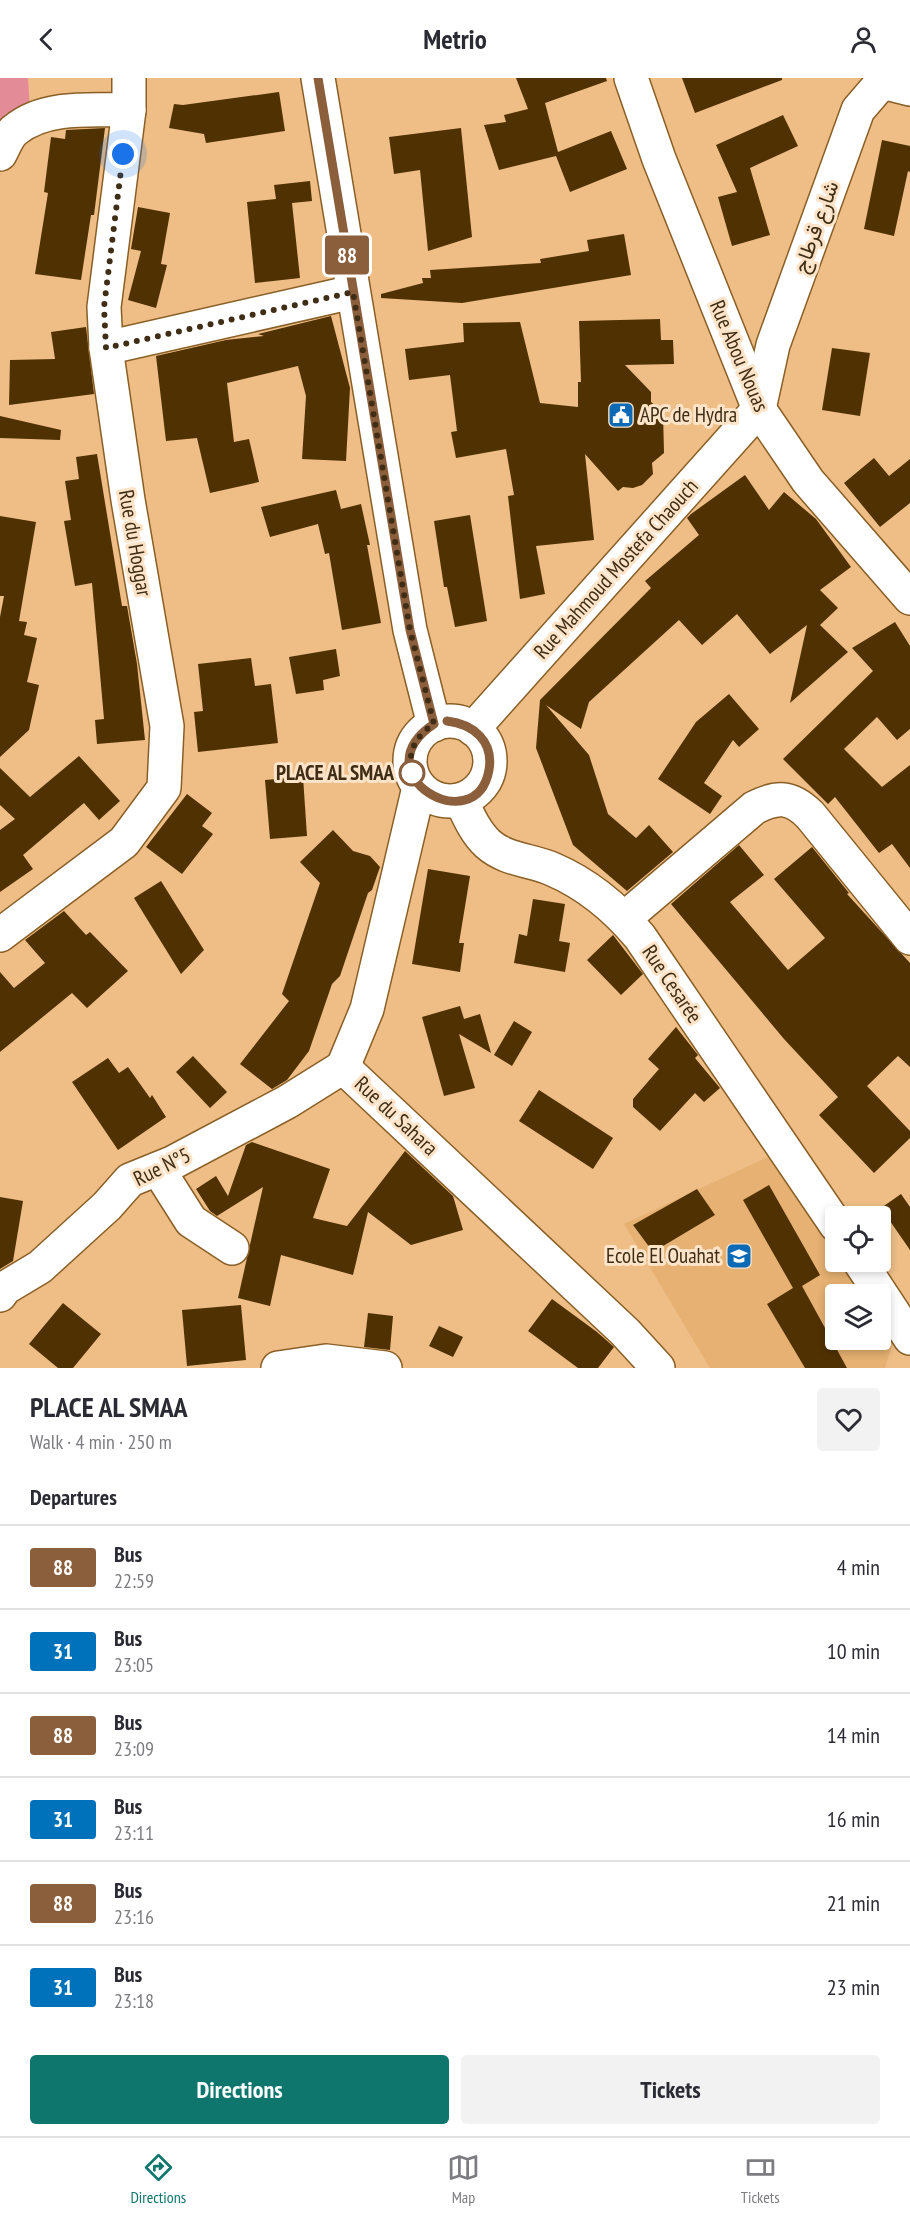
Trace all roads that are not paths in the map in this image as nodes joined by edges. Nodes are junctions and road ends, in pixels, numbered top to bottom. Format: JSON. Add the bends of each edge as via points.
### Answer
{"nodes":[{"id":1,"x":318,"y":78,"type":"edge"},
{"id":2,"x":631,"y":78,"type":"edge"},
{"id":3,"x":891,"y":83,"type":"edge"},
{"id":4,"x":129,"y":94,"type":"edge"},
{"id":5,"x":0,"y":154,"type":"edge"},
{"id":6,"x":353,"y":292,"type":"junction"},
{"id":7,"x":106,"y":348,"type":"junction"},
{"id":8,"x":759,"y":409,"type":"junction"},
{"id":9,"x":910,"y":598,"type":"edge"},
{"id":10,"x":434,"y":724,"type":"junction"},
{"id":11,"x":473,"y":729,"type":"junction"},
{"id":12,"x":419,"y":787,"type":"junction"},
{"id":13,"x":460,"y":800,"type":"junction"},
{"id":14,"x":625,"y":918,"type":"junction"},
{"id":15,"x":0,"y":935,"type":"edge"},
{"id":16,"x":910,"y":938,"type":"edge"},
{"id":17,"x":344,"y":1067,"type":"junction"},
{"id":18,"x":158,"y":1168,"type":"junction"},
{"id":19,"x":825,"y":1209,"type":"edge"},
{"id":20,"x":232,"y":1248,"type":"dead end"},
{"id":21,"x":867,"y":1272,"type":"edge"},
{"id":22,"x":0,"y":1294,"type":"edge"},
{"id":23,"x":908,"y":1329,"type":"edge"},
{"id":24,"x":652,"y":1366,"type":"edge"},
{"id":25,"x":291,"y":1367,"type":"edge"},
{"id":26,"x":385,"y":1368,"type":"edge"}],
"edges":[{"from":1,"to":6,"type":"street"},
{"from":2,"to":8,"type":"street","name":"Rue Abou Nouas","via":[[659,159]]},
{"from":3,"to":8,"type":"street","name":"شارع قرطاج","via":[[858,110],[773,345]]},
{"from":4,"to":5,"type":"street","via":[[43,115],[14,130]]},
{"from":4,"to":7,"type":"street","name":"Rue du Hoggar","via":[[104,307]]},
{"from":6,"to":7,"type":"street"},
{"from":6,"to":10,"type":"street","via":[[410,630]]},
{"from":7,"to":15,"type":"street","name":"Rue du Hoggar","via":[[167,726],[164,788],[124,842]]},
{"from":8,"to":9,"type":"street","name":"Rue Abou Nouas","via":[[808,481]]},
{"from":8,"to":11,"type":"street","name":"Rue Mahmoud Mostefa Chaouch"},
{"from":10,"to":11,"type":"street","via":[[447,721]]},
{"from":10,"to":12,"type":"street","via":[[414,742],[410,755],[410,768]]},
{"from":11,"to":13,"type":"street","via":[[489,749],[490,762],[482,786]]},
{"from":12,"to":13,"type":"street","via":[[446,801]]},
{"from":12,"to":17,"type":"street","name":"Rue du Sahara","via":[[367,1009]]},
{"from":13,"to":14,"type":"street","name":"Rue Cesarée","via":[[488,844],[513,858],[571,878]]},
{"from":14,"to":16,"type":"street","via":[[754,808],[783,797],[799,804],[810,815]]},
{"from":14,"to":19,"type":"street","name":"Rue Cesarée"},
{"from":17,"to":18,"type":"street","name":"Rue N°5","via":[[287,1102]]},
{"from":17,"to":24,"type":"street","name":"Rue du Sahara","via":[[625,1332]]},
{"from":18,"to":20,"type":"street","via":[[191,1221]]},
{"from":18,"to":22,"type":"street","name":"Rue N°5","via":[[130,1180],[40,1267]]},
{"from":21,"to":23,"type":"street"},
{"from":25,"to":26,"type":"street","via":[[326,1361]]}]}
